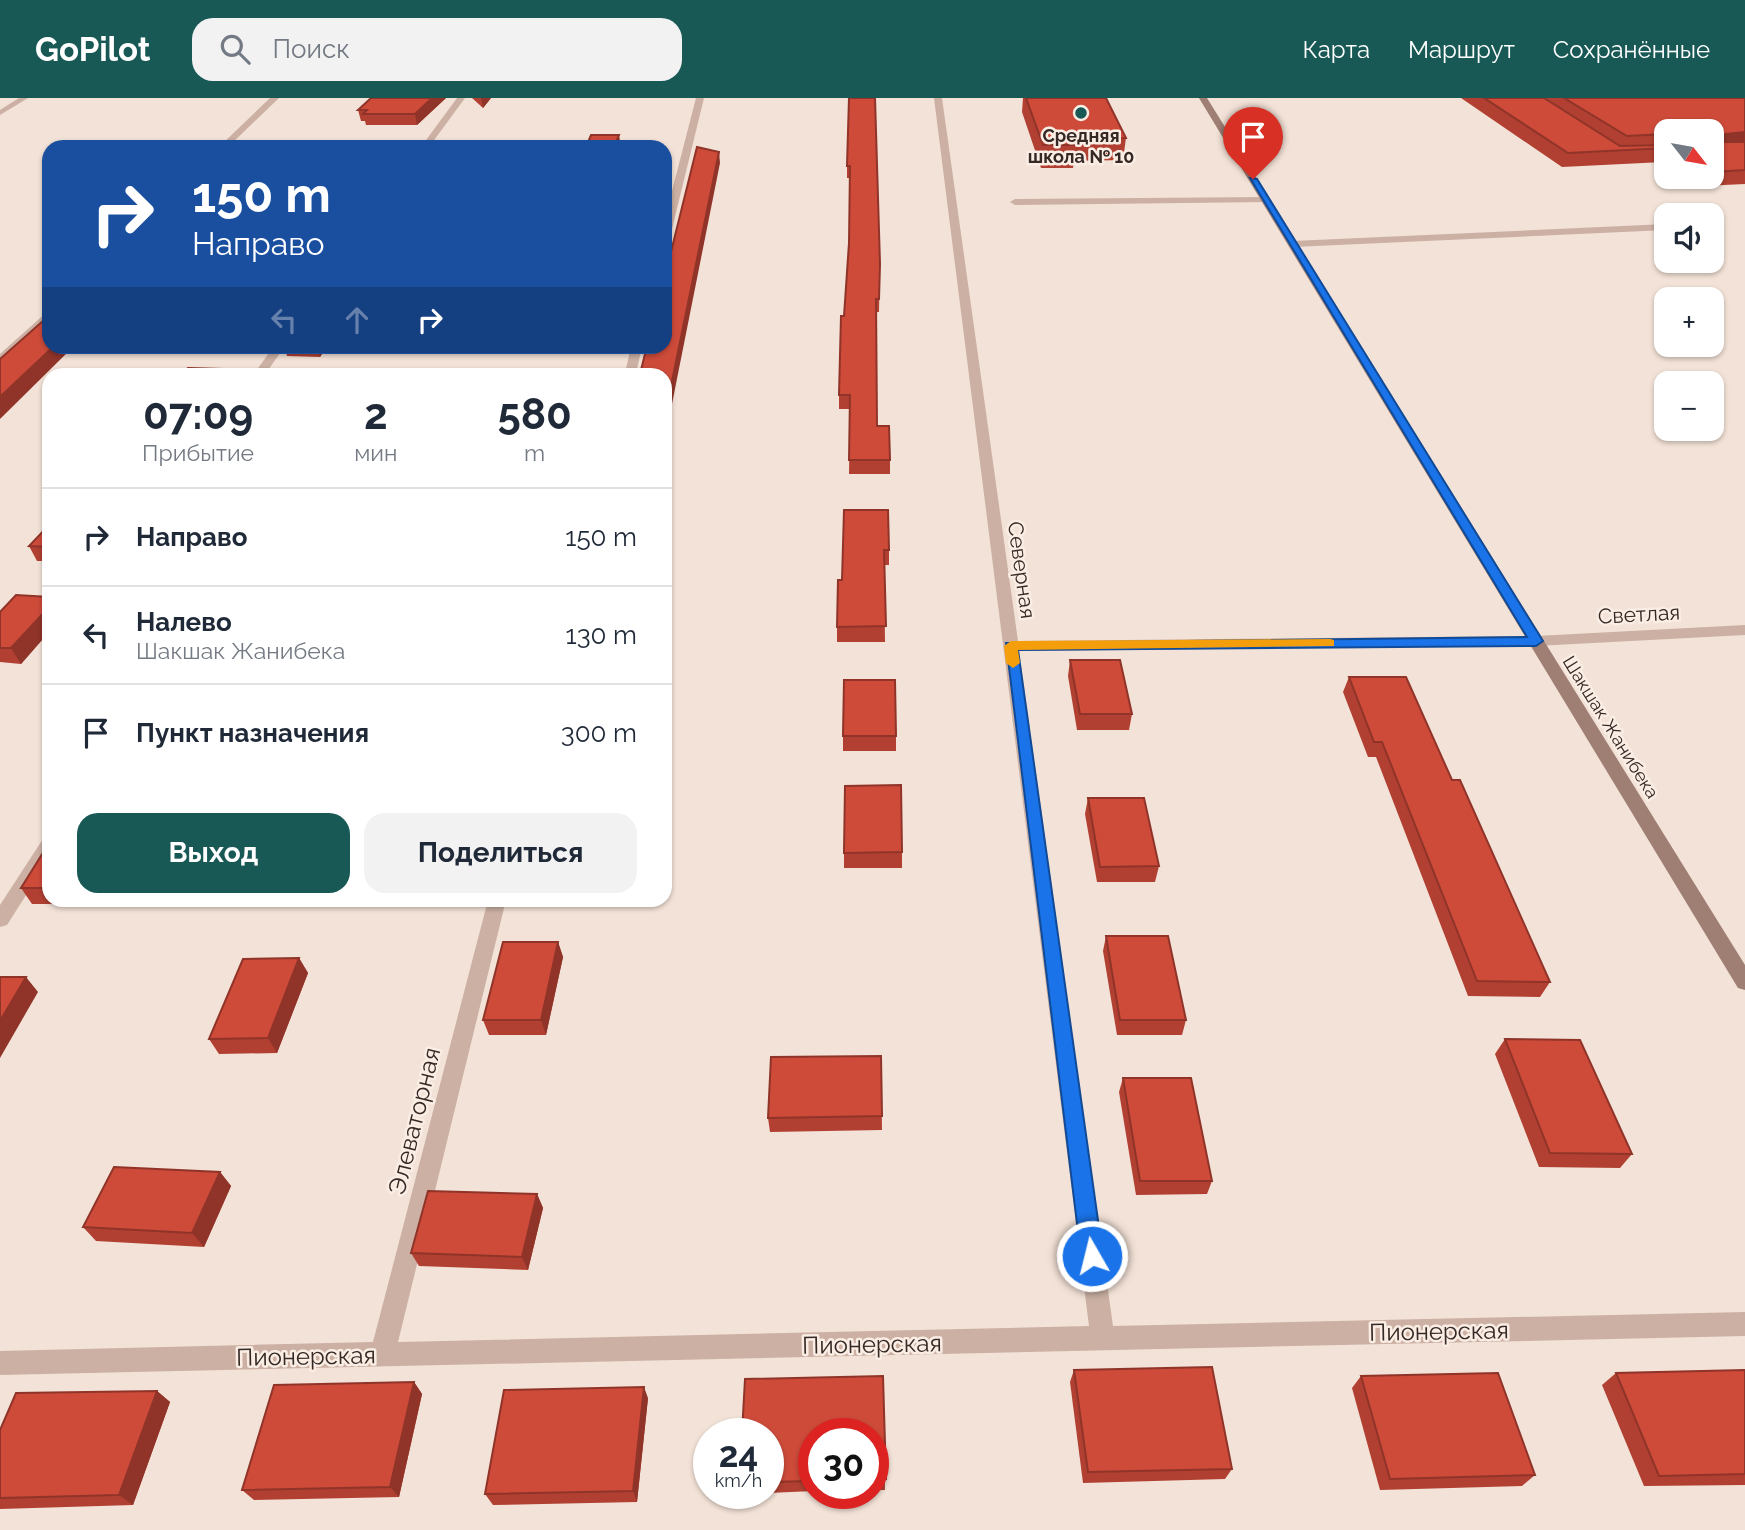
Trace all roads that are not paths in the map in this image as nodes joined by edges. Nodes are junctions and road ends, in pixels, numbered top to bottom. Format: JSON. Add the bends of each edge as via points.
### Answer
{"nodes":[{"id":1,"x":24,"y":98,"type":"edge"},
{"id":2,"x":275,"y":98,"type":"edge"},
{"id":3,"x":460,"y":98,"type":"edge"},
{"id":4,"x":700,"y":98,"type":"edge"},
{"id":5,"x":938,"y":98,"type":"edge"},
{"id":6,"x":1203,"y":98,"type":"edge"},
{"id":7,"x":0,"y":113,"type":"edge"},
{"id":8,"x":230,"y":140,"type":"edge"},
{"id":9,"x":430,"y":140,"type":"edge"},
{"id":10,"x":1266,"y":200,"type":"junction"},
{"id":11,"x":1015,"y":202,"type":"dead end"},
{"id":12,"x":672,"y":209,"type":"edge"},
{"id":13,"x":1654,"y":228,"type":"edge"},
{"id":14,"x":1293,"y":244,"type":"junction"},
{"id":15,"x":42,"y":320,"type":"edge"},
{"id":16,"x":0,"y":360,"type":"edge"},
{"id":17,"x":1745,"y":629,"type":"edge"},
{"id":18,"x":1536,"y":641,"type":"junction"},
{"id":19,"x":1011,"y":646,"type":"junction"},
{"id":20,"x":42,"y":855,"type":"edge"},
{"id":21,"x":495,"y":907,"type":"edge"},
{"id":22,"x":0,"y":920,"type":"edge"},
{"id":23,"x":1745,"y":982,"type":"edge"},
{"id":24,"x":1745,"y":1324,"type":"edge"},
{"id":25,"x":1103,"y":1339,"type":"junction"},
{"id":26,"x":382,"y":1354,"type":"junction"},
{"id":27,"x":0,"y":1363,"type":"edge"}],
"edges":[{"from":1,"to":7,"type":"street"},
{"from":2,"to":8,"type":"street"},
{"from":3,"to":9,"type":"street"},
{"from":4,"to":12,"type":"street"},
{"from":5,"to":19,"type":"street","name":"Северная"},
{"from":6,"to":10,"type":"main road","name":"Шакшак Жанибека"},
{"from":10,"to":11,"type":"street"},
{"from":10,"to":14,"type":"main road","name":"Шакшак Жанибека"},
{"from":13,"to":14,"type":"street"},
{"from":14,"to":18,"type":"main road","name":"Шакшак Жанибека"},
{"from":15,"to":16,"type":"street"},
{"from":17,"to":18,"type":"street","name":"Светлая"},
{"from":18,"to":19,"type":"street","name":"Светлая"},
{"from":18,"to":23,"type":"main road","name":"Шакшак Жанибека"},
{"from":19,"to":25,"type":"street","name":"Северная"},
{"from":20,"to":22,"type":"street"},
{"from":21,"to":26,"type":"street","name":"Элеваторная"},
{"from":24,"to":25,"type":"street","name":"Пионерская"},
{"from":25,"to":26,"type":"street","name":"Пионерская"},
{"from":26,"to":27,"type":"street","name":"Пионерская"}]}
